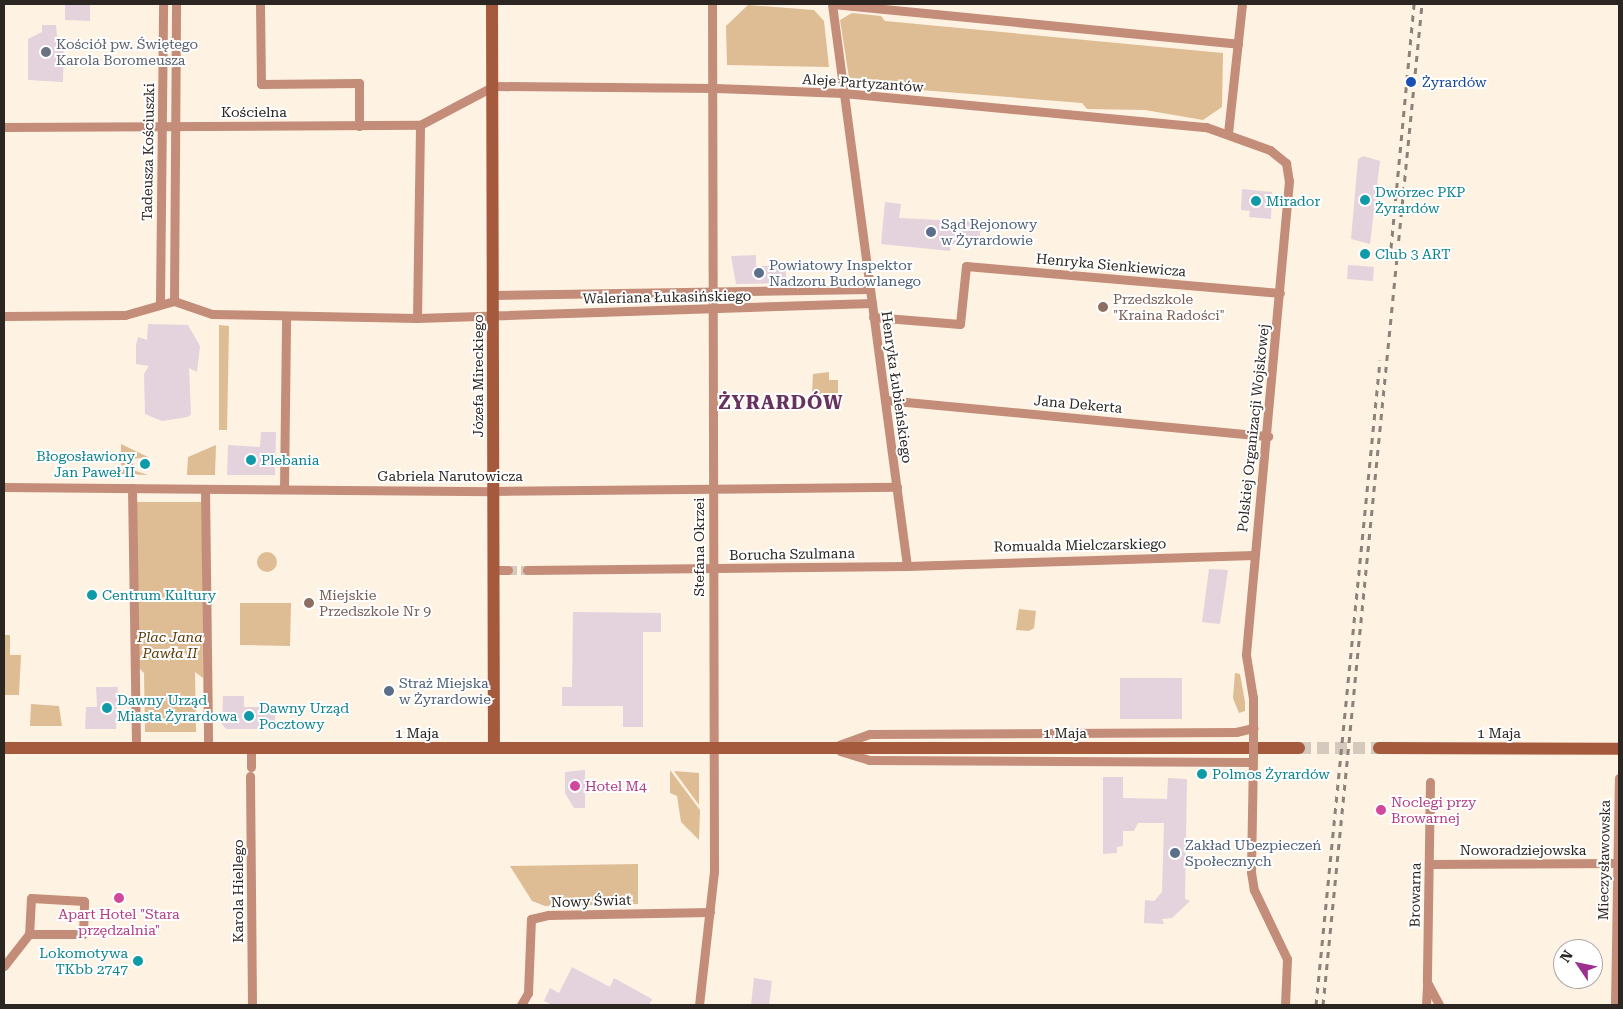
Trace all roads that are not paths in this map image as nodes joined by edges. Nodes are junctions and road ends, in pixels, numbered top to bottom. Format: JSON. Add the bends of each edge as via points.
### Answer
{"nodes":[{"id":1,"x":163,"y":4,"type":"edge"},
{"id":2,"x":176,"y":4,"type":"edge"},
{"id":3,"x":260,"y":4,"type":"edge"},
{"id":4,"x":492,"y":4,"type":"edge"},
{"id":5,"x":712,"y":4,"type":"edge"},
{"id":6,"x":832,"y":4,"type":"edge"},
{"id":7,"x":1242,"y":4,"type":"edge"},
{"id":8,"x":1238,"y":44,"type":"junction"},
{"id":9,"x":494,"y":86,"type":"junction"},
{"id":10,"x":715,"y":88,"type":"junction"},
{"id":11,"x":843,"y":94,"type":"junction"},
{"id":12,"x":420,"y":125,"type":"junction"},
{"id":13,"x":359,"y":126,"type":"junction"},
{"id":14,"x":4,"y":127,"type":"edge"},
{"id":15,"x":163,"y":127,"type":"junction"},
{"id":16,"x":176,"y":127,"type":"junction"},
{"id":17,"x":1228,"y":133,"type":"junction"},
{"id":18,"x":870,"y":289,"type":"junction"},
{"id":19,"x":714,"y":293,"type":"junction"},
{"id":20,"x":1280,"y":293,"type":"junction"},
{"id":21,"x":492,"y":295,"type":"junction"},
{"id":22,"x":174,"y":301,"type":"junction"},
{"id":23,"x":160,"y":302,"type":"junction"},
{"id":24,"x":872,"y":303,"type":"junction"},
{"id":25,"x":714,"y":310,"type":"junction"},
{"id":26,"x":492,"y":315,"type":"junction"},
{"id":27,"x":4,"y":316,"type":"edge"},
{"id":28,"x":286,"y":316,"type":"junction"},
{"id":29,"x":873,"y":317,"type":"junction"},
{"id":30,"x":417,"y":318,"type":"junction"},
{"id":31,"x":885,"y":400,"type":"junction"},
{"id":32,"x":1268,"y":436,"type":"junction"},
{"id":33,"x":4,"y":487,"type":"edge"},
{"id":34,"x":897,"y":487,"type":"junction"},
{"id":35,"x":132,"y":488,"type":"junction"},
{"id":36,"x":714,"y":488,"type":"junction"},
{"id":37,"x":206,"y":489,"type":"junction"},
{"id":38,"x":284,"y":489,"type":"junction"},
{"id":39,"x":494,"y":491,"type":"junction"},
{"id":40,"x":1254,"y":555,"type":"junction"},
{"id":41,"x":907,"y":566,"type":"junction"},
{"id":42,"x":713,"y":568,"type":"junction"},
{"id":43,"x":494,"y":570,"type":"junction"},
{"id":44,"x":508,"y":570,"type":"tunnel mouth"},
{"id":45,"x":527,"y":570,"type":"tunnel mouth"},
{"id":46,"x":1254,"y":728,"type":"junction"},
{"id":47,"x":4,"y":748,"type":"edge"},
{"id":48,"x":136,"y":748,"type":"junction"},
{"id":49,"x":208,"y":748,"type":"junction"},
{"id":50,"x":494,"y":748,"type":"junction"},
{"id":51,"x":713,"y":748,"type":"junction"},
{"id":52,"x":831,"y":748,"type":"junction"},
{"id":53,"x":1299,"y":748,"type":"tunnel mouth"},
{"id":54,"x":1380,"y":748,"type":"tunnel mouth"},
{"id":55,"x":251,"y":749,"type":"junction"},
{"id":56,"x":1619,"y":749,"type":"edge"},
{"id":57,"x":1253,"y":759,"type":"junction"},
{"id":58,"x":1619,"y":778,"type":"edge"},
{"id":59,"x":1430,"y":782,"type":"dead end"},
{"id":60,"x":1617,"y":863,"type":"junction"},
{"id":61,"x":1430,"y":864,"type":"junction"},
{"id":62,"x":710,"y":912,"type":"junction"},
{"id":63,"x":1618,"y":916,"type":"edge"},
{"id":64,"x":30,"y":934,"type":"junction"},
{"id":65,"x":4,"y":966,"type":"edge"},
{"id":66,"x":1427,"y":982,"type":"junction"},
{"id":67,"x":1615,"y":1003,"type":"dead end"},
{"id":68,"x":252,"y":1005,"type":"edge"},
{"id":69,"x":521,"y":1005,"type":"edge"},
{"id":70,"x":700,"y":1005,"type":"edge"},
{"id":71,"x":1285,"y":1005,"type":"edge"},
{"id":72,"x":1426,"y":1005,"type":"edge"},
{"id":73,"x":1438,"y":1005,"type":"edge"}],
"edges":[{"from":1,"to":15,"type":"street","name":"Tadeusza Kościuszki"},
{"from":2,"to":16,"type":"street","name":"Tadeusza Kościuszki"},
{"from":3,"to":13,"type":"street","via":[[261,84],[359,83]]},
{"from":4,"to":9,"type":"street","name":"Józefa Mireckiego"},
{"from":5,"to":10,"type":"street","name":"Stefana Okrzei"},
{"from":6,"to":8,"type":"street"},
{"from":6,"to":11,"type":"street","name":"Henryka Łubieńskiego"},
{"from":7,"to":8,"type":"street"},
{"from":8,"to":17,"type":"street"},
{"from":9,"to":10,"type":"street","name":"Aleje Partyzantów"},
{"from":9,"to":12,"type":"street","name":"Kościelna"},
{"from":9,"to":21,"type":"street","name":"Józefa Mireckiego"},
{"from":10,"to":11,"type":"street","name":"Aleje Partyzantów"},
{"from":10,"to":19,"type":"street","name":"Stefana Okrzei"},
{"from":11,"to":17,"type":"street","name":"Aleje Partyzantów","via":[[1206,127]]},
{"from":11,"to":18,"type":"street","name":"Henryka Łubieńskiego"},
{"from":12,"to":13,"type":"street","name":"Kościelna"},
{"from":12,"to":30,"type":"street"},
{"from":13,"to":16,"type":"street","name":"Kościelna"},
{"from":14,"to":15,"type":"street","name":"Kościelna"},
{"from":15,"to":16,"type":"street","name":"Kościelna"},
{"from":15,"to":23,"type":"street","name":"Tadeusza Kościuszki"},
{"from":16,"to":22,"type":"street","name":"Tadeusza Kościuszki"},
{"from":17,"to":20,"type":"street","name":"Polskiej Organizacji Wojskowej","via":[[1270,150],[1288,168]]},
{"from":18,"to":19,"type":"street","name":"Waleriana Łukasińskiego"},
{"from":18,"to":24,"type":"street","name":"Henryka Łubieńskiego"},
{"from":19,"to":21,"type":"street","name":"Waleriana Łukasińskiego"},
{"from":19,"to":25,"type":"street","name":"Stefana Okrzei"},
{"from":20,"to":29,"type":"street","name":"Henryka Sienkiewicza","via":[[966,266],[960,324]]},
{"from":20,"to":32,"type":"street","name":"Polskiej Organizacji Wojskowej"},
{"from":21,"to":26,"type":"street","name":"Józefa Mireckiego"},
{"from":22,"to":23,"type":"street"},
{"from":22,"to":28,"type":"street","name":"Waleriana Łukasińskiego","via":[[212,314]]},
{"from":23,"to":27,"type":"street","via":[[125,315]]},
{"from":24,"to":25,"type":"street","name":"Waleriana Łukasińskiego"},
{"from":24,"to":29,"type":"street","name":"Henryka Łubieńskiego"},
{"from":25,"to":26,"type":"street","name":"Waleriana Łukasińskiego"},
{"from":25,"to":36,"type":"street","name":"Stefana Okrzei"},
{"from":26,"to":30,"type":"street","name":"Waleriana Łukasińskiego"},
{"from":26,"to":39,"type":"street","name":"Józefa Mireckiego"},
{"from":28,"to":30,"type":"street","name":"Waleriana Łukasińskiego"},
{"from":28,"to":38,"type":"street"},
{"from":29,"to":31,"type":"street","name":"Henryka Łubieńskiego"},
{"from":31,"to":32,"type":"street","name":"Jana Dekerta"},
{"from":31,"to":34,"type":"street","name":"Henryka Łubieńskiego"},
{"from":32,"to":40,"type":"street","name":"Polskiej Organizacji Wojskowej"},
{"from":33,"to":35,"type":"street","name":"Gabriela Narutowicza"},
{"from":34,"to":36,"type":"street","name":"Gabriela Narutowicza"},
{"from":34,"to":41,"type":"street","name":"Henryka Łubieńskiego"},
{"from":35,"to":37,"type":"street","name":"Gabriela Narutowicza"},
{"from":35,"to":48,"type":"street"},
{"from":36,"to":39,"type":"street","name":"Gabriela Narutowicza"},
{"from":36,"to":42,"type":"street","name":"Stefana Okrzei"},
{"from":37,"to":38,"type":"street","name":"Gabriela Narutowicza"},
{"from":37,"to":49,"type":"street"},
{"from":38,"to":39,"type":"street","name":"Gabriela Narutowicza"},
{"from":39,"to":43,"type":"street","name":"Józefa Mireckiego"},
{"from":40,"to":41,"type":"street","name":"Romualda Mielczarskiego"},
{"from":40,"to":46,"type":"street","name":"Polskiej Organizacji Wojskowej","via":[[1246,655]]},
{"from":41,"to":42,"type":"street","name":"Borucha Szulmana"},
{"from":42,"to":45,"type":"street","name":"Borucha Szulmana"},
{"from":42,"to":51,"type":"street","name":"Stefana Okrzei"},
{"from":43,"to":44,"type":"street"},
{"from":43,"to":50,"type":"street","name":"Józefa Mireckiego"},
{"from":46,"to":52,"type":"street","name":"1 Maja","via":[[1236,732],[870,734]]},
{"from":46,"to":57,"type":"street","name":"Polskiej Organizacji Wojskowej","bridge":true},
{"from":47,"to":48,"type":"street","name":"1 Maja"},
{"from":48,"to":49,"type":"street","name":"1 Maja"},
{"from":49,"to":55,"type":"street","name":"1 Maja"},
{"from":50,"to":51,"type":"street","name":"1 Maja"},
{"from":50,"to":55,"type":"street","name":"1 Maja"},
{"from":51,"to":52,"type":"street","name":"1 Maja"},
{"from":51,"to":62,"type":"street","name":"Stefana Okrzei"},
{"from":52,"to":53,"type":"street","name":"1 Maja"},
{"from":52,"to":57,"type":"street","name":"1 Maja","via":[[869,760]]},
{"from":54,"to":56,"type":"street","name":"1 Maja"},
{"from":55,"to":68,"type":"street","name":"Karola Hiellego"},
{"from":57,"to":71,"type":"street","name":"Polskiej Organizacji Wojskowej","via":[[1251,872],[1254,890],[1288,959]]},
{"from":58,"to":60,"type":"street","name":"Mieczysławowska"},
{"from":59,"to":61,"type":"street","name":"Browarna"},
{"from":60,"to":61,"type":"street","name":"Noworadziejowska"},
{"from":60,"to":63,"type":"street","name":"Mieczysławowska"},
{"from":61,"to":66,"type":"street","name":"Browarna"},
{"from":62,"to":69,"type":"street","name":"Nowy Świat","via":[[548,915],[531,919],[528,993]]},
{"from":62,"to":70,"type":"street","name":"Stefana Okrzei"},
{"from":63,"to":67,"type":"street","name":"Mieczysławowska"},
{"from":64,"to":64,"type":"street","via":[[82,935],[84,901],[31,898]]},
{"from":64,"to":65,"type":"street"},
{"from":66,"to":72,"type":"street"},
{"from":66,"to":73,"type":"street","name":"Browarna"}]}
